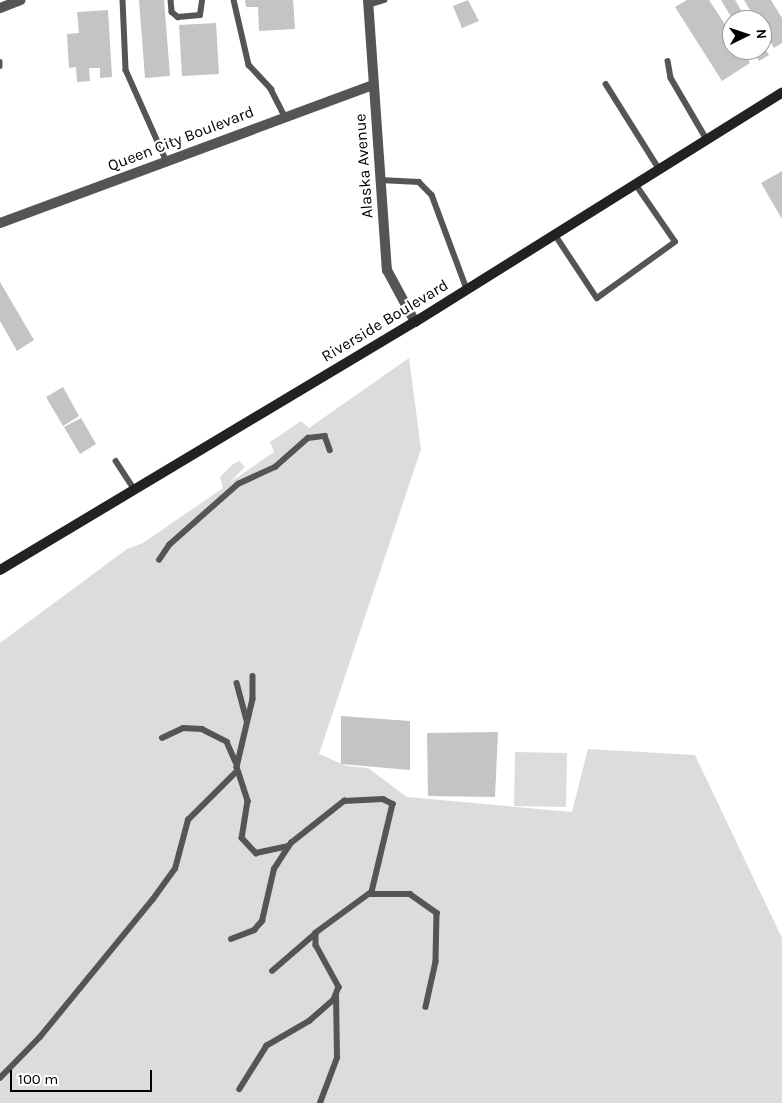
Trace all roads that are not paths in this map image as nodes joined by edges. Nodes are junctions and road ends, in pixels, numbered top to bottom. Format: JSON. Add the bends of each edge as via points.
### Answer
{"nodes":[{"id":1,"x":21,"y":0,"type":"edge"},
{"id":2,"x":123,"y":0,"type":"edge"},
{"id":3,"x":171,"y":0,"type":"edge"},
{"id":4,"x":202,"y":0,"type":"edge"},
{"id":5,"x":234,"y":0,"type":"edge"},
{"id":6,"x":384,"y":0,"type":"edge"},
{"id":7,"x":368,"y":3,"type":"edge"},
{"id":8,"x":6,"y":4,"type":"edge"},
{"id":9,"x":668,"y":61,"type":"dead end"},
{"id":10,"x":0,"y":62,"type":"edge"},
{"id":11,"x":0,"y":66,"type":"edge"},
{"id":12,"x":606,"y":84,"type":"dead end"},
{"id":13,"x":373,"y":85,"type":"junction"},
{"id":14,"x":782,"y":94,"type":"edge"},
{"id":15,"x":284,"y":115,"type":"junction"},
{"id":16,"x":706,"y":138,"type":"junction"},
{"id":17,"x":167,"y":162,"type":"junction"},
{"id":18,"x":658,"y":168,"type":"junction"},
{"id":19,"x":380,"y":180,"type":"junction"},
{"id":20,"x":634,"y":182,"type":"junction"},
{"id":21,"x":0,"y":223,"type":"edge"},
{"id":22,"x":554,"y":233,"type":"junction"},
{"id":23,"x":467,"y":289,"type":"junction"},
{"id":24,"x":415,"y":322,"type":"junction"},
{"id":25,"x":330,"y":450,"type":"dead end"},
{"id":26,"x":116,"y":461,"type":"dead end"},
{"id":27,"x":134,"y":489,"type":"junction"},
{"id":28,"x":158,"y":560,"type":"dead end"},
{"id":29,"x":0,"y":570,"type":"edge"},
{"id":30,"x":253,"y":676,"type":"dead end"},
{"id":31,"x":237,"y":684,"type":"dead end"},
{"id":32,"x":247,"y":720,"type":"junction"},
{"id":33,"x":162,"y":738,"type":"dead end"},
{"id":34,"x":237,"y":769,"type":"junction"},
{"id":35,"x":288,"y":846,"type":"junction"},
{"id":36,"x":371,"y":894,"type":"junction"},
{"id":37,"x":316,"y":934,"type":"junction"},
{"id":38,"x":231,"y":939,"type":"dead end"},
{"id":39,"x":272,"y":971,"type":"dead end"},
{"id":40,"x":336,"y":996,"type":"junction"},
{"id":41,"x":426,"y":1007,"type":"dead end"},
{"id":42,"x":0,"y":1078,"type":"edge"},
{"id":43,"x":240,"y":1089,"type":"dead end"},
{"id":44,"x":320,"y":1103,"type":"edge"}],
"edges":[{"from":1,"to":8,"type":"street"},
{"from":2,"to":17,"type":"lane","via":[[126,70]]},
{"from":3,"to":4,"type":"lane","via":[[175,16],[200,15]]},
{"from":5,"to":15,"type":"lane","via":[[250,65],[271,89]]},
{"from":6,"to":7,"type":"lane"},
{"from":7,"to":13,"type":"street","name":"Alaska Avenue"},
{"from":9,"to":16,"type":"lane","via":[[671,78]]},
{"from":10,"to":11,"type":"lane"},
{"from":12,"to":18,"type":"lane"},
{"from":13,"to":15,"type":"street","name":"Queen City Boulevard"},
{"from":13,"to":19,"type":"street","name":"Alaska Avenue"},
{"from":14,"to":16,"type":"main road","name":"Riverside Boulevard"},
{"from":15,"to":17,"type":"street","name":"Queen City Boulevard"},
{"from":16,"to":18,"type":"main road","name":"Riverside Boulevard"},
{"from":17,"to":21,"type":"street","name":"Queen City Boulevard"},
{"from":18,"to":20,"type":"main road","name":"Riverside Boulevard"},
{"from":19,"to":23,"type":"lane","via":[[419,182],[432,195]]},
{"from":19,"to":24,"type":"street","name":"Alaska Avenue","via":[[387,270]]},
{"from":20,"to":22,"type":"main road","name":"Riverside Boulevard"},
{"from":20,"to":22,"type":"lane","via":[[675,242],[597,298]]},
{"from":22,"to":23,"type":"main road","name":"Riverside Boulevard"},
{"from":23,"to":24,"type":"main road","name":"Riverside Boulevard"},
{"from":24,"to":27,"type":"main road","name":"Riverside Boulevard"},
{"from":25,"to":28,"type":"lane","via":[[325,436],[308,438],[275,467],[238,484],[169,545]]},
{"from":26,"to":27,"type":"lane"},
{"from":27,"to":29,"type":"main road","name":"Riverside Boulevard"},
{"from":30,"to":32,"type":"lane"},
{"from":31,"to":32,"type":"lane"},
{"from":32,"to":34,"type":"lane"},
{"from":33,"to":34,"type":"lane","via":[[182,728],[202,729],[227,742]]},
{"from":34,"to":35,"type":"lane","via":[[248,802],[243,844],[261,854]]},
{"from":34,"to":42,"type":"lane","via":[[188,820],[175,869],[153,899],[40,1037]]},
{"from":35,"to":36,"type":"lane","via":[[344,801],[388,799],[393,804]]},
{"from":35,"to":38,"type":"lane","via":[[274,869],[262,921],[254,930]]},
{"from":36,"to":37,"type":"lane"},
{"from":36,"to":41,"type":"lane","via":[[410,894],[437,913],[436,962]]},
{"from":37,"to":39,"type":"lane"},
{"from":37,"to":40,"type":"lane","via":[[316,945],[339,987]]},
{"from":40,"to":43,"type":"lane","via":[[310,1021],[267,1046]]},
{"from":40,"to":44,"type":"lane","via":[[337,1058]]}]}
